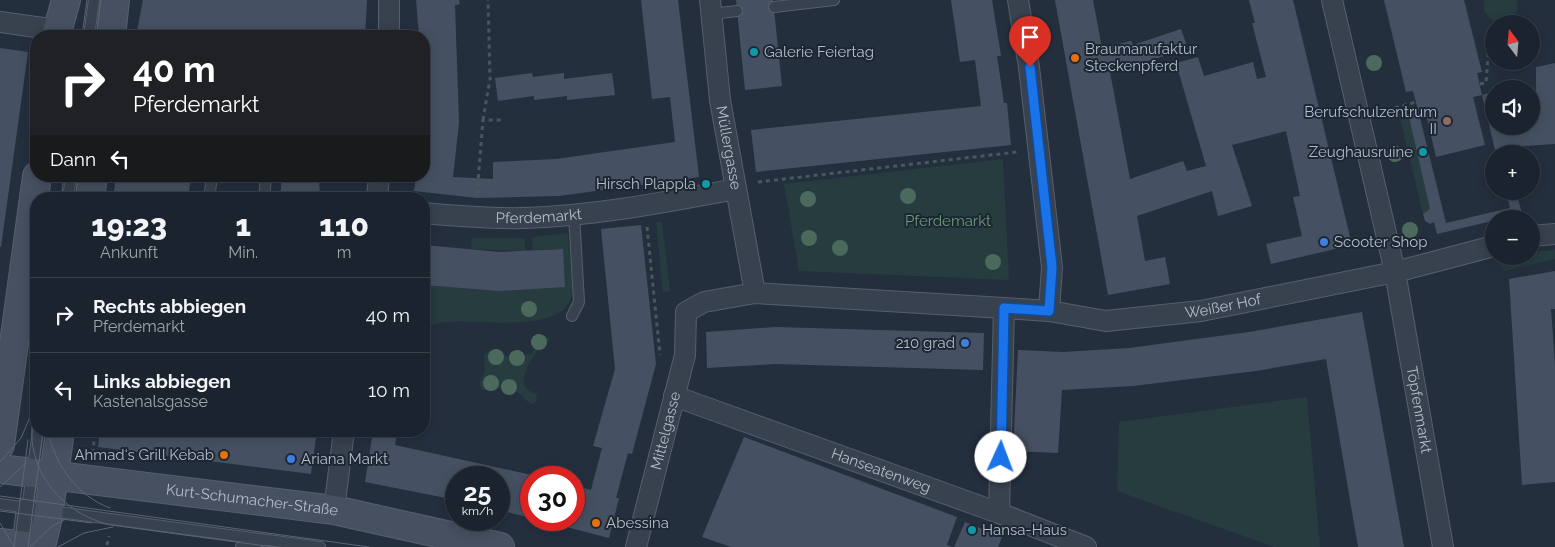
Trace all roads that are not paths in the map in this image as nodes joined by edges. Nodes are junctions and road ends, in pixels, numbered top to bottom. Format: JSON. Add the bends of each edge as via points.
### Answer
{"nodes":[{"id":1,"x":66,"y":0,"type":"edge"},
{"id":2,"x":94,"y":0,"type":"edge"},
{"id":3,"x":115,"y":0,"type":"edge"},
{"id":4,"x":389,"y":0,"type":"edge"},
{"id":5,"x":834,"y":0,"type":"edge"},
{"id":6,"x":1018,"y":0,"type":"edge"},
{"id":7,"x":1332,"y":0,"type":"edge"},
{"id":8,"x":711,"y":7,"type":"edge"},
{"id":9,"x":774,"y":7,"type":"dead end"},
{"id":10,"x":737,"y":11,"type":"dead end"},
{"id":11,"x":0,"y":22,"type":"edge"},
{"id":12,"x":41,"y":30,"type":"edge"},
{"id":13,"x":57,"y":30,"type":"edge"},
{"id":14,"x":90,"y":30,"type":"edge"},
{"id":15,"x":112,"y":30,"type":"edge"},
{"id":16,"x":389,"y":30,"type":"edge"},
{"id":17,"x":736,"y":189,"type":"junction"},
{"id":18,"x":430,"y":213,"type":"edge"},
{"id":19,"x":574,"y":214,"type":"junction"},
{"id":20,"x":30,"y":227,"type":"edge"},
{"id":21,"x":1555,"y":234,"type":"edge"},
{"id":22,"x":1540,"y":235,"type":"edge"},
{"id":23,"x":1485,"y":248,"type":"edge"},
{"id":24,"x":1394,"y":272,"type":"junction"},
{"id":25,"x":755,"y":294,"type":"junction"},
{"id":26,"x":1004,"y":308,"type":"junction"},
{"id":27,"x":1049,"y":311,"type":"junction"},
{"id":28,"x":572,"y":316,"type":"dead end"},
{"id":29,"x":674,"y":396,"type":"junction"},
{"id":30,"x":39,"y":437,"type":"edge"},
{"id":31,"x":58,"y":437,"type":"edge"},
{"id":32,"x":343,"y":437,"type":"edge"},
{"id":33,"x":0,"y":445,"type":"edge"},
{"id":34,"x":0,"y":469,"type":"edge"},
{"id":35,"x":43,"y":474,"type":"junction"},
{"id":36,"x":0,"y":504,"type":"edge"},
{"id":37,"x":38,"y":509,"type":"junction"},
{"id":38,"x":334,"y":510,"type":"junction"},
{"id":39,"x":999,"y":513,"type":"junction"},
{"id":40,"x":267,"y":540,"type":"junction"},
{"id":41,"x":24,"y":546,"type":"edge"},
{"id":42,"x":241,"y":547,"type":"edge"},
{"id":43,"x":320,"y":547,"type":"edge"},
{"id":44,"x":500,"y":547,"type":"edge"},
{"id":45,"x":636,"y":547,"type":"edge"},
{"id":46,"x":1086,"y":547,"type":"edge"},
{"id":47,"x":1443,"y":547,"type":"edge"}],
"edges":[{"from":1,"to":13,"type":"street"},
{"from":2,"to":14,"type":"lane"},
{"from":3,"to":15,"type":"street"},
{"from":4,"to":16,"type":"street"},
{"from":5,"to":9,"type":"lane"},
{"from":6,"to":27,"type":"street","via":[[1030,67],[1052,267]]},
{"from":7,"to":24,"type":"street","name":"Töpfenmarkt"},
{"from":8,"to":10,"type":"lane"},
{"from":8,"to":17,"type":"street","name":"Müllergasse","via":[[720,100]]},
{"from":11,"to":12,"type":"street"},
{"from":17,"to":19,"type":"street","name":"Pferdemarkt"},
{"from":17,"to":25,"type":"street","name":"Müllergasse"},
{"from":18,"to":19,"type":"street","name":"Pferdemarkt","via":[[514,218]]},
{"from":19,"to":28,"type":"lane","via":[[579,302]]},
{"from":20,"to":33,"type":"street"},
{"from":21,"to":22,"type":"street"},
{"from":23,"to":24,"type":"street","name":"Weißer Hof"},
{"from":24,"to":27,"type":"street","name":"Weißer Hof","via":[[1192,312],[1106,321]]},
{"from":24,"to":47,"type":"street","name":"Töpfenmarkt"},
{"from":25,"to":26,"type":"street"},
{"from":25,"to":29,"type":"street","name":"Mittelgasse","via":[[704,302],[686,312],[684,355]]},
{"from":26,"to":27,"type":"street"},
{"from":26,"to":39,"type":"street"},
{"from":29,"to":39,"type":"street","name":"Hanseatenweg"},
{"from":29,"to":45,"type":"street","name":"Mittelgasse"},
{"from":30,"to":35,"type":"lane"},
{"from":31,"to":35,"type":"street"},
{"from":32,"to":38,"type":"street"},
{"from":34,"to":35,"type":"street","name":"Kurt-Schumacher-Straße"},
{"from":35,"to":37,"type":"street"},
{"from":35,"to":38,"type":"street","name":"Kurt-Schumacher-Straße"},
{"from":36,"to":37,"type":"lane"},
{"from":37,"to":40,"type":"lane"},
{"from":37,"to":41,"type":"street"},
{"from":38,"to":44,"type":"street","name":"Kurt-Schumacher-Straße"},
{"from":39,"to":46,"type":"street","name":"Hanseatenweg"},
{"from":40,"to":42,"type":"lane"},
{"from":40,"to":43,"type":"lane"}]}
